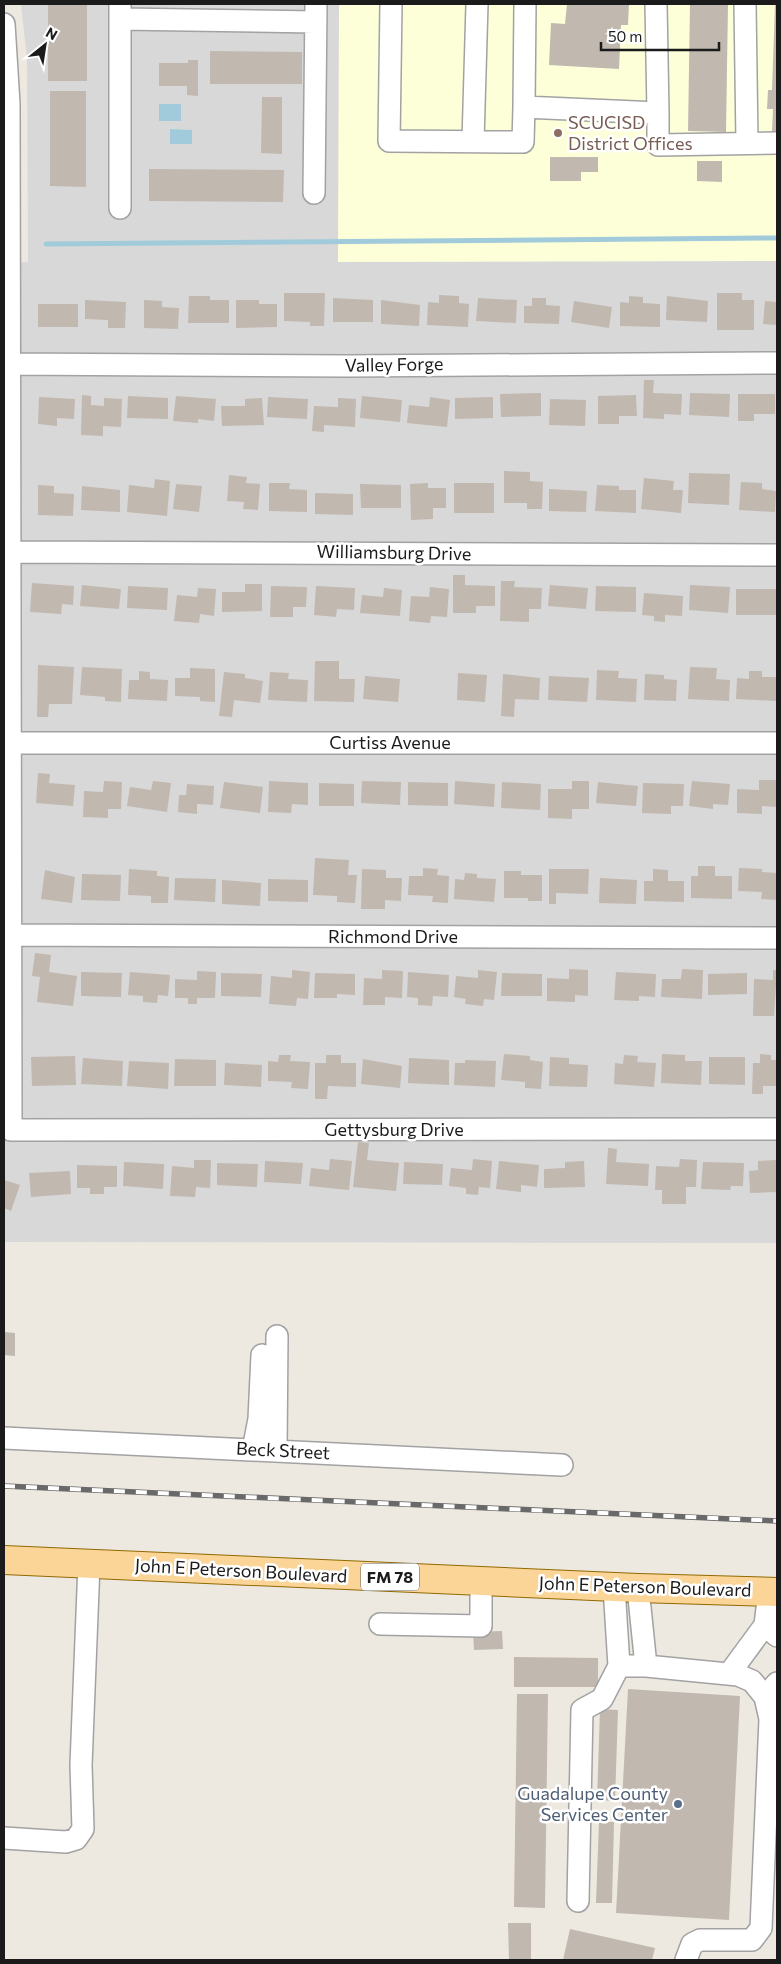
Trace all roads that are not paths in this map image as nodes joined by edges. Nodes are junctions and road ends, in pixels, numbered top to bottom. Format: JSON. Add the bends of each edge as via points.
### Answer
{"nodes":[{"id":1,"x":391,"y":4,"type":"edge"},
{"id":2,"x":477,"y":4,"type":"edge"},
{"id":3,"x":525,"y":4,"type":"edge"},
{"id":4,"x":656,"y":4,"type":"edge"},
{"id":5,"x":745,"y":4,"type":"edge"},
{"id":6,"x":120,"y":11,"type":"edge"},
{"id":7,"x":316,"y":13,"type":"edge"},
{"id":8,"x":4,"y":24,"type":"edge"},
{"id":9,"x":524,"y":107,"type":"junction"},
{"id":10,"x":658,"y":113,"type":"junction"},
{"id":11,"x":473,"y":141,"type":"junction"},
{"id":12,"x":747,"y":143,"type":"junction"},
{"id":13,"x":777,"y":143,"type":"edge"},
{"id":14,"x":314,"y":193,"type":"dead end"},
{"id":15,"x":120,"y":208,"type":"dead end"},
{"id":16,"x":777,"y":363,"type":"edge"},
{"id":17,"x":10,"y":364,"type":"junction"},
{"id":18,"x":10,"y":552,"type":"junction"},
{"id":19,"x":777,"y":555,"type":"edge"},
{"id":20,"x":7,"y":743,"type":"edge"},
{"id":21,"x":777,"y":744,"type":"edge"},
{"id":22,"x":6,"y":936,"type":"edge"},
{"id":23,"x":777,"y":938,"type":"edge"},
{"id":24,"x":777,"y":1129,"type":"edge"},
{"id":25,"x":276,"y":1336,"type":"dead end"},
{"id":26,"x":262,"y":1355,"type":"dead end"},
{"id":27,"x":4,"y":1438,"type":"edge"},
{"id":28,"x":253,"y":1450,"type":"junction"},
{"id":29,"x":276,"y":1451,"type":"junction"},
{"id":30,"x":562,"y":1465,"type":"dead end"},
{"id":31,"x":4,"y":1560,"type":"edge"},
{"id":32,"x":89,"y":1564,"type":"junction"},
{"id":33,"x":481,"y":1581,"type":"junction"},
{"id":34,"x":626,"y":1588,"type":"junction"},
{"id":35,"x":773,"y":1592,"type":"edge"},
{"id":36,"x":380,"y":1624,"type":"dead end"},
{"id":37,"x":771,"y":1630,"type":"edge"},
{"id":38,"x":619,"y":1666,"type":"junction"},
{"id":39,"x":646,"y":1666,"type":"junction"},
{"id":40,"x":729,"y":1674,"type":"junction"},
{"id":41,"x":771,"y":1690,"type":"edge"},
{"id":42,"x":4,"y":1838,"type":"edge"},
{"id":43,"x":578,"y":1901,"type":"dead end"},
{"id":44,"x":686,"y":1960,"type":"edge"}],
"edges":[{"from":1,"to":11,"type":"street","via":[[389,141]]},
{"from":2,"to":11,"type":"street"},
{"from":3,"to":9,"type":"street"},
{"from":4,"to":10,"type":"street"},
{"from":5,"to":12,"type":"street"},
{"from":6,"to":7,"type":"street"},
{"from":6,"to":15,"type":"street"},
{"from":7,"to":14,"type":"street"},
{"from":8,"to":17,"type":"street","via":[[9,104]]},
{"from":9,"to":10,"type":"street"},
{"from":9,"to":11,"type":"street","via":[[523,142]]},
{"from":10,"to":12,"type":"street","via":[[658,145]]},
{"from":12,"to":13,"type":"street"},
{"from":16,"to":17,"type":"street","name":"Valley Forge"},
{"from":17,"to":18,"type":"street"},
{"from":18,"to":19,"type":"street","name":"Williamsburg Drive"},
{"from":18,"to":20,"type":"street"},
{"from":20,"to":21,"type":"street","name":"Curtiss Avenue"},
{"from":20,"to":22,"type":"street"},
{"from":22,"to":23,"type":"street","name":"Richmond Drive"},
{"from":22,"to":24,"type":"street","name":"Gettysburg Drive","via":[[11,1130]]},
{"from":25,"to":29,"type":"street"},
{"from":26,"to":28,"type":"street"},
{"from":27,"to":28,"type":"street","name":"Beck Street"},
{"from":28,"to":29,"type":"street","name":"Beck Street"},
{"from":29,"to":30,"type":"street","name":"Beck Street"},
{"from":31,"to":32,"type":"main road","name":"John E Peterson Boulevard","number":"FM 78"},
{"from":32,"to":33,"type":"main road","name":"John E Peterson Boulevard","number":"FM 78"},
{"from":32,"to":42,"type":"street","via":[[83,1829],[76,1839],[66,1842]]},
{"from":33,"to":34,"type":"main road","name":"John E Peterson Boulevard","number":"FM 78"},
{"from":33,"to":36,"type":"street","via":[[481,1626]]},
{"from":34,"to":35,"type":"main road","name":"John E Peterson Boulevard","number":"FM 78"},
{"from":34,"to":38,"type":"street"},
{"from":34,"to":39,"type":"street"},
{"from":35,"to":37,"type":"street"},
{"from":37,"to":40,"type":"street"},
{"from":38,"to":39,"type":"street"},
{"from":38,"to":43,"type":"street","via":[[602,1699],[582,1710]]},
{"from":39,"to":40,"type":"street"},
{"from":40,"to":41,"type":"street"},
{"from":41,"to":44,"type":"street","via":[[761,1928],[752,1940],[700,1940],[692,1944]]}]}
